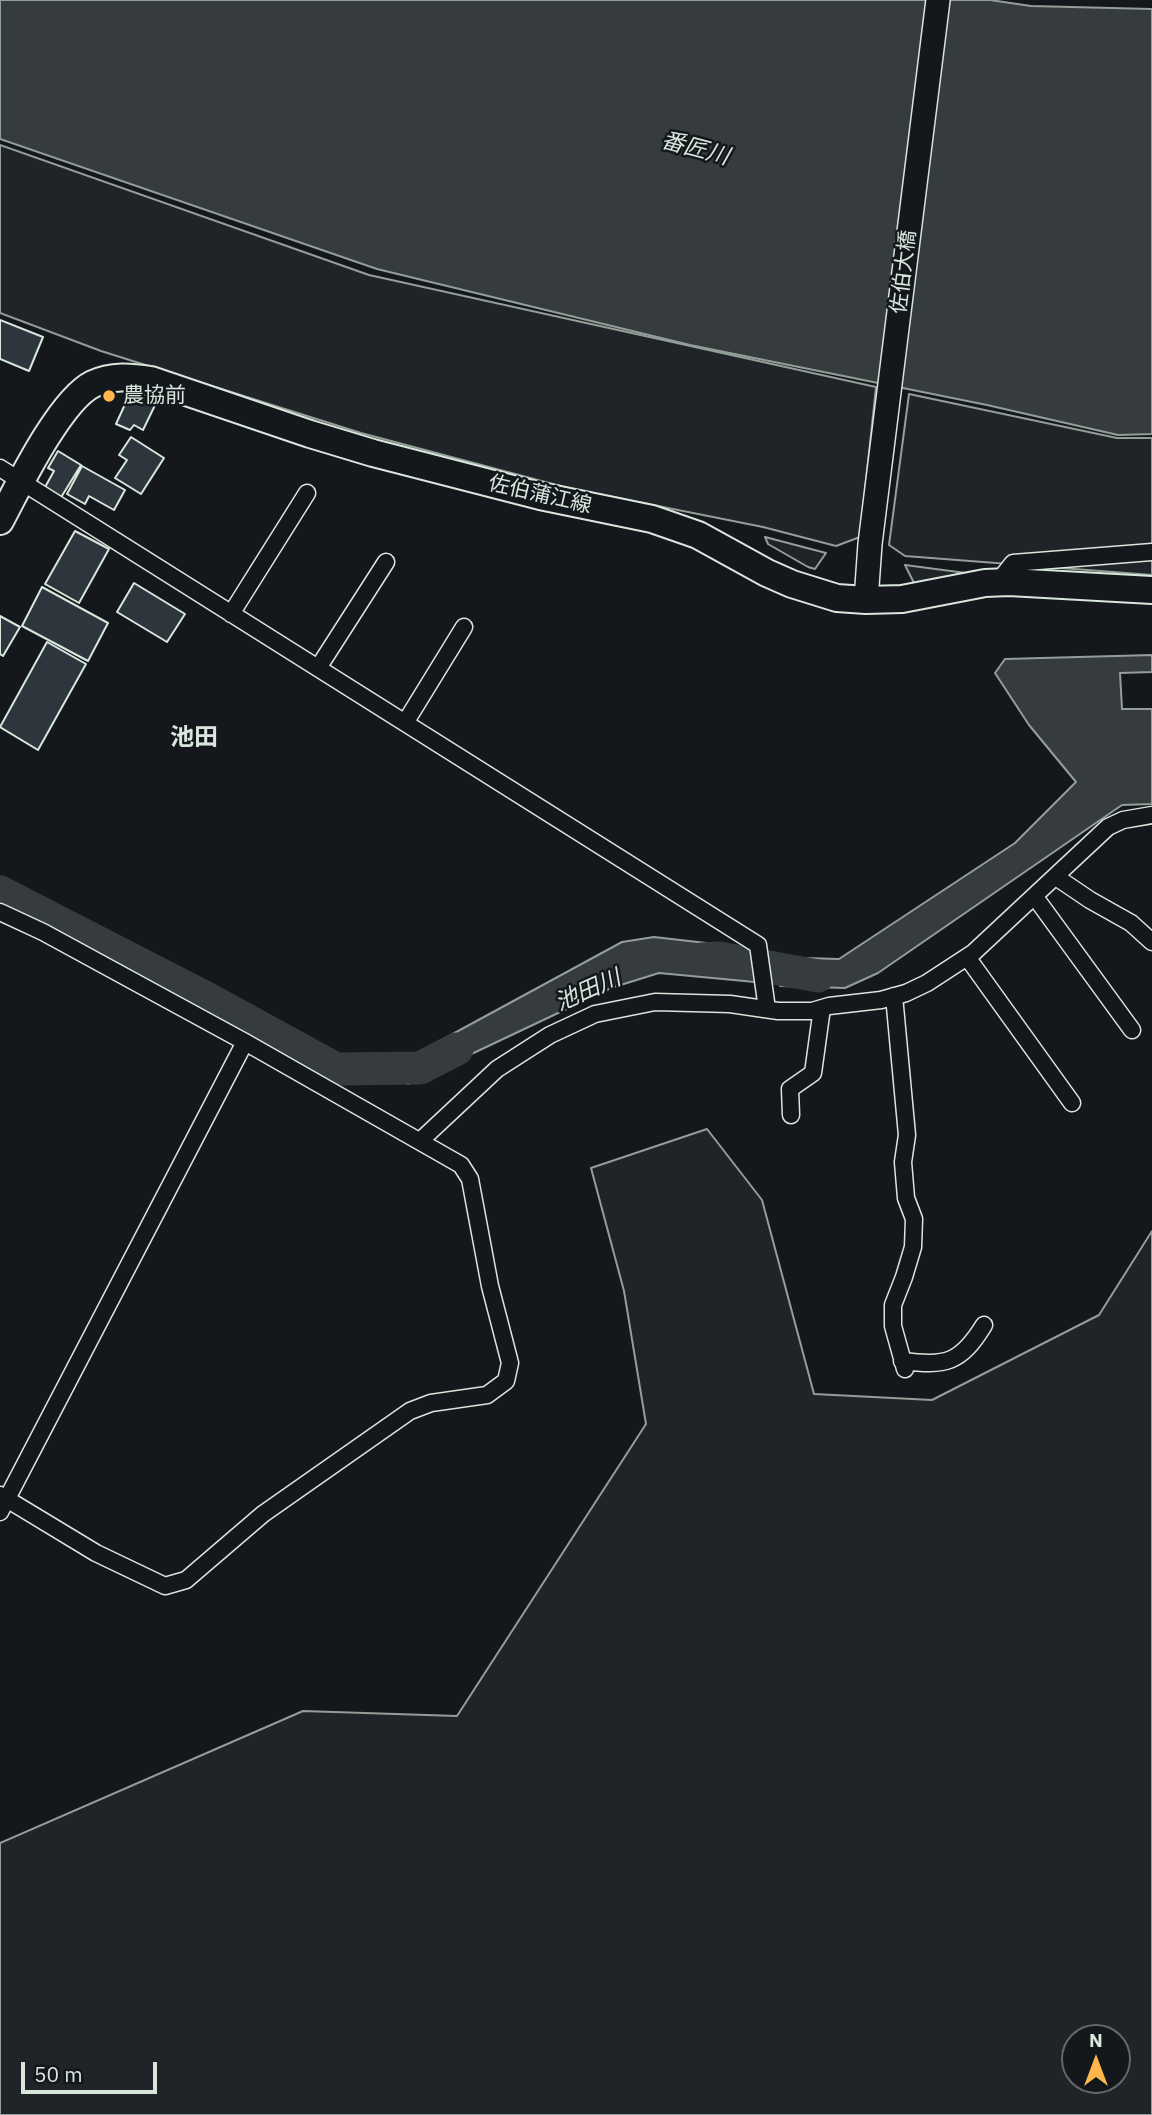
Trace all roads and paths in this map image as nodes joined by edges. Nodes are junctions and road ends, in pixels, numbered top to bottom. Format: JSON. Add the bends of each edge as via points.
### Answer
{"nodes":[{"id":1,"x":938,"y":0,"type":"edge"},
{"id":2,"x":11,"y":475,"type":"edge"},
{"id":3,"x":307,"y":493,"type":"dead end"},
{"id":4,"x":0,"y":521,"type":"edge"},
{"id":5,"x":1152,"y":552,"type":"edge"},
{"id":6,"x":386,"y":562,"type":"dead end"},
{"id":7,"x":998,"y":582,"type":"junction"},
{"id":8,"x":1152,"y":590,"type":"edge"},
{"id":9,"x":866,"y":600,"type":"junction"},
{"id":10,"x":231,"y":614,"type":"junction"},
{"id":11,"x":464,"y":627,"type":"dead end"},
{"id":12,"x":318,"y":668,"type":"junction"},
{"id":13,"x":405,"y":723,"type":"junction"},
{"id":14,"x":1152,"y":815,"type":"edge"},
{"id":15,"x":1056,"y":877,"type":"junction"},
{"id":16,"x":1035,"y":897,"type":"junction"},
{"id":17,"x":0,"y":912,"type":"edge"},
{"id":18,"x":1152,"y":942,"type":"edge"},
{"id":19,"x":967,"y":957,"type":"junction"},
{"id":20,"x":894,"y":996,"type":"junction"},
{"id":21,"x":767,"y":1008,"type":"junction"},
{"id":22,"x":822,"y":1008,"type":"junction"},
{"id":23,"x":1132,"y":1030,"type":"dead end"},
{"id":24,"x":246,"y":1042,"type":"junction"},
{"id":25,"x":1072,"y":1103,"type":"dead end"},
{"id":26,"x":791,"y":1115,"type":"dead end"},
{"id":27,"x":421,"y":1141,"type":"junction"},
{"id":28,"x":984,"y":1325,"type":"dead end"},
{"id":29,"x":2,"y":1502,"type":"edge"}],
"edges":[{"from":1,"to":9,"type":"street","name":"佐伯大橋"},
{"from":2,"to":4,"type":"main road","name":"佐伯蒲江線"},
{"from":2,"to":9,"type":"main road","name":"佐伯蒲江線","via":[[76,396],[102,380],[139,378],[373,453],[652,519],[698,535],[792,584],[837,598]]},
{"from":2,"to":10,"type":"street"},
{"from":3,"to":10,"type":"street"},
{"from":5,"to":7,"type":"street","via":[[1013,563]]},
{"from":6,"to":12,"type":"street"},
{"from":7,"to":8,"type":"main road","name":"佐伯蒲江線"},
{"from":7,"to":9,"type":"main road","name":"佐伯蒲江線","via":[[921,597]]},
{"from":10,"to":12,"type":"street"},
{"from":11,"to":13,"type":"street"},
{"from":12,"to":13,"type":"street"},
{"from":13,"to":21,"type":"street","via":[[758,945]]},
{"from":14,"to":15,"type":"street","via":[[1108,827]]},
{"from":15,"to":16,"type":"street"},
{"from":15,"to":18,"type":"street","via":[[1132,923]]},
{"from":16,"to":19,"type":"street"},
{"from":16,"to":23,"type":"street"},
{"from":17,"to":24,"type":"street"},
{"from":19,"to":20,"type":"street","via":[[927,984]]},
{"from":19,"to":25,"type":"street"},
{"from":20,"to":22,"type":"street"},
{"from":20,"to":28,"type":"street","via":[[907,1135],[903,1162],[906,1198],[914,1219],[913,1247],[893,1305],[893,1326],[904,1365],[935,1364],[959,1355]]},
{"from":21,"to":22,"type":"street"},
{"from":21,"to":27,"type":"street","via":[[654,1002],[595,1014],[550,1035],[497,1069]]},
{"from":22,"to":26,"type":"street","via":[[813,1073],[790,1089]]},
{"from":24,"to":27,"type":"street"},
{"from":24,"to":29,"type":"street"},
{"from":27,"to":29,"type":"street","via":[[461,1165],[470,1179],[510,1363],[506,1381],[487,1395],[431,1403],[410,1411],[263,1514],[186,1580],[165,1586]]}]}
